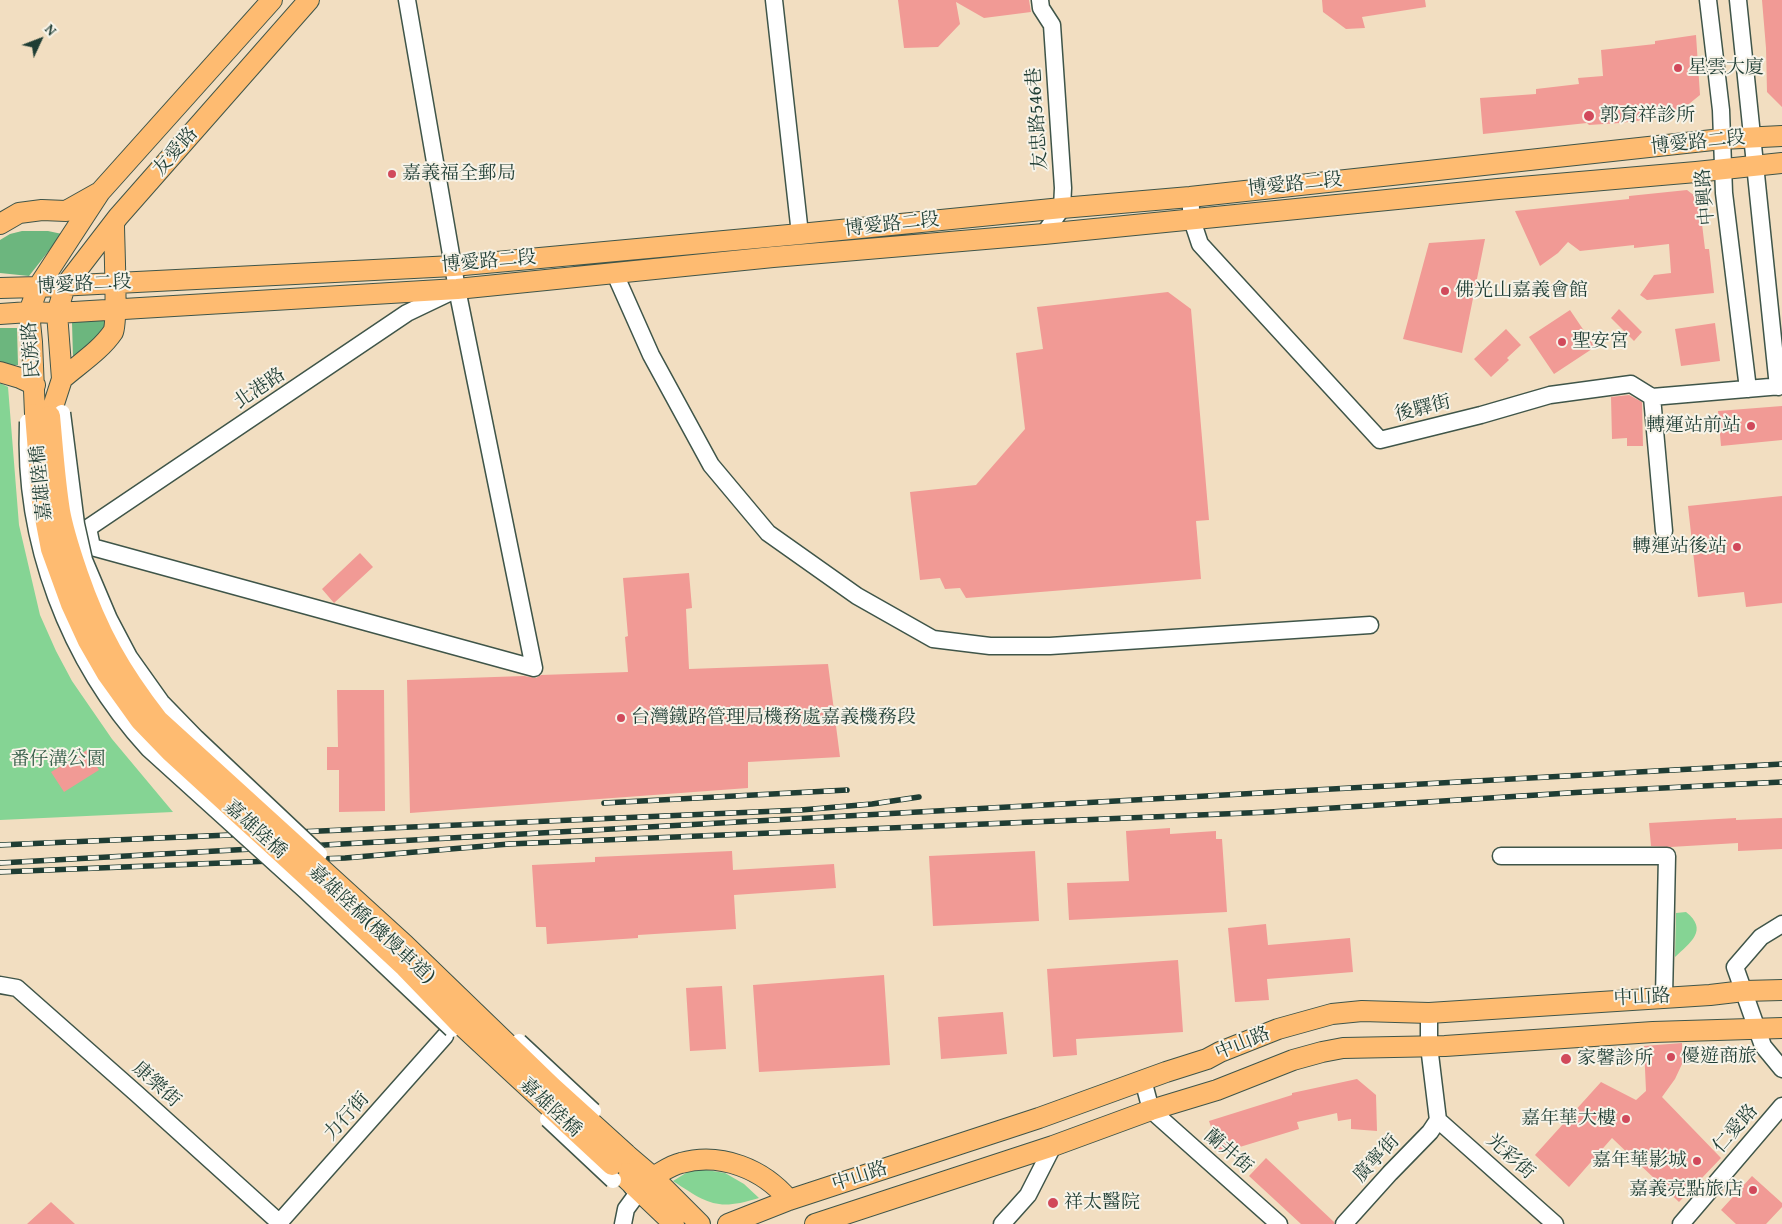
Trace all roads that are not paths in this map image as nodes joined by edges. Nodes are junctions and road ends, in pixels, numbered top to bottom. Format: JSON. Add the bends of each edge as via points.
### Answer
{"nodes":[{"id":1,"x":272,"y":0,"type":"edge"},
{"id":2,"x":309,"y":0,"type":"edge"},
{"id":3,"x":407,"y":0,"type":"edge"},
{"id":4,"x":774,"y":0,"type":"edge"},
{"id":5,"x":1040,"y":0,"type":"edge"},
{"id":6,"x":1708,"y":0,"type":"edge"},
{"id":7,"x":1738,"y":0,"type":"edge"},
{"id":8,"x":1782,"y":136,"type":"edge"},
{"id":9,"x":1752,"y":137,"type":"junction"},
{"id":10,"x":1722,"y":139,"type":"junction"},
{"id":11,"x":1782,"y":163,"type":"edge"},
{"id":12,"x":1754,"y":166,"type":"junction"},
{"id":13,"x":1722,"y":169,"type":"junction"},
{"id":14,"x":100,"y":192,"type":"junction"},
{"id":15,"x":1190,"y":197,"type":"junction"},
{"id":16,"x":1062,"y":208,"type":"junction"},
{"id":17,"x":1192,"y":220,"type":"junction"},
{"id":18,"x":0,"y":224,"type":"edge"},
{"id":19,"x":114,"y":224,"type":"junction"},
{"id":20,"x":800,"y":234,"type":"junction"},
{"id":21,"x":1044,"y":234,"type":"junction"},
{"id":22,"x":453,"y":266,"type":"junction"},
{"id":23,"x":615,"y":274,"type":"junction"},
{"id":24,"x":115,"y":284,"type":"junction"},
{"id":25,"x":65,"y":286,"type":"junction"},
{"id":26,"x":0,"y":288,"type":"edge"},
{"id":27,"x":38,"y":288,"type":"junction"},
{"id":28,"x":457,"y":289,"type":"junction"},
{"id":29,"x":115,"y":308,"type":"junction"},
{"id":30,"x":29,"y":312,"type":"junction"},
{"id":31,"x":57,"y":313,"type":"junction"},
{"id":32,"x":0,"y":314,"type":"edge"},
{"id":33,"x":0,"y":372,"type":"edge"},
{"id":34,"x":62,"y":379,"type":"junction"},
{"id":35,"x":34,"y":385,"type":"junction"},
{"id":36,"x":1780,"y":387,"type":"edge"},
{"id":37,"x":1748,"y":389,"type":"junction"},
{"id":38,"x":1652,"y":397,"type":"junction"},
{"id":39,"x":44,"y":414,"type":"junction"},
{"id":40,"x":1664,"y":531,"type":"dead end"},
{"id":41,"x":1370,"y":625,"type":"dead end"},
{"id":42,"x":1501,"y":856,"type":"dead end"},
{"id":43,"x":1782,"y":924,"type":"edge"},
{"id":44,"x":0,"y":985,"type":"edge"},
{"id":45,"x":1782,"y":990,"type":"edge"},
{"id":46,"x":1744,"y":991,"type":"junction"},
{"id":47,"x":1664,"y":997,"type":"junction"},
{"id":48,"x":1429,"y":1013,"type":"junction"},
{"id":49,"x":1782,"y":1028,"type":"edge"},
{"id":50,"x":1757,"y":1029,"type":"junction"},
{"id":51,"x":445,"y":1036,"type":"dead end"},
{"id":52,"x":1429,"y":1046,"type":"junction"},
{"id":53,"x":1782,"y":1069,"type":"edge"},
{"id":54,"x":1143,"y":1080,"type":"junction"},
{"id":55,"x":1782,"y":1106,"type":"edge"},
{"id":56,"x":1151,"y":1110,"type":"junction"},
{"id":57,"x":1050,"y":1115,"type":"junction"},
{"id":58,"x":1438,"y":1120,"type":"junction"},
{"id":59,"x":1052,"y":1146,"type":"junction"},
{"id":60,"x":622,"y":1163,"type":"junction"},
{"id":61,"x":647,"y":1184,"type":"junction"},
{"id":62,"x":789,"y":1200,"type":"junction"},
{"id":63,"x":1006,"y":1222,"type":"edge"},
{"id":64,"x":279,"y":1224,"type":"edge"},
{"id":65,"x":623,"y":1224,"type":"edge"},
{"id":66,"x":674,"y":1224,"type":"edge"},
{"id":67,"x":700,"y":1224,"type":"edge"},
{"id":68,"x":728,"y":1224,"type":"edge"},
{"id":69,"x":815,"y":1224,"type":"edge"},
{"id":70,"x":1280,"y":1224,"type":"edge"},
{"id":71,"x":1344,"y":1224,"type":"edge"},
{"id":72,"x":1555,"y":1224,"type":"edge"},
{"id":73,"x":1681,"y":1224,"type":"edge"}],
"edges":[{"from":1,"to":14,"type":"main road","name":"友愛路"},
{"from":2,"to":19,"type":"main road","name":"友愛路"},
{"from":3,"to":22,"type":"street"},
{"from":4,"to":20,"type":"street"},
{"from":5,"to":16,"type":"street","name":"友忠路546巷","via":[[1041,8],[1052,25]]},
{"from":6,"to":10,"type":"street","name":"中興路"},
{"from":7,"to":9,"type":"street"},
{"from":8,"to":9,"type":"main road","name":"博愛路二段"},
{"from":9,"to":10,"type":"main road","name":"博愛路二段"},
{"from":9,"to":12,"type":"street"},
{"from":10,"to":13,"type":"street","name":"中興路"},
{"from":10,"to":15,"type":"main road","name":"博愛路二段"},
{"from":11,"to":12,"type":"main road","name":"博愛路二段"},
{"from":12,"to":13,"type":"main road","name":"博愛路二段"},
{"from":12,"to":36,"type":"street"},
{"from":13,"to":17,"type":"main road","name":"博愛路二段"},
{"from":13,"to":37,"type":"street","name":"中興路"},
{"from":14,"to":18,"type":"main road","via":[[66,211],[19,213]]},
{"from":14,"to":27,"type":"main road","name":"友愛路"},
{"from":15,"to":16,"type":"main road","name":"博愛路二段"},
{"from":15,"to":17,"type":"street","name":"後驛街"},
{"from":16,"to":20,"type":"main road","name":"博愛路二段"},
{"from":16,"to":21,"type":"street"},
{"from":17,"to":21,"type":"main road","name":"博愛路二段"},
{"from":17,"to":38,"type":"street","name":"後驛街","via":[[1200,244],[1380,440],[1550,395],[1631,384]]},
{"from":19,"to":24,"type":"main road"},
{"from":19,"to":25,"type":"main road","name":"友愛路"},
{"from":20,"to":22,"type":"main road","name":"博愛路二段"},
{"from":21,"to":23,"type":"main road","name":"博愛路二段"},
{"from":22,"to":24,"type":"main road","name":"博愛路二段"},
{"from":22,"to":28,"type":"street"},
{"from":23,"to":28,"type":"main road","name":"博愛路二段"},
{"from":23,"to":41,"type":"street","via":[[651,356],[711,466],[768,533],[857,596],[933,639],[990,646],[1050,646]]},
{"from":24,"to":25,"type":"main road","name":"博愛路二段"},
{"from":24,"to":29,"type":"main road"},
{"from":25,"to":27,"type":"main road","name":"博愛路二段"},
{"from":25,"to":31,"type":"main road","name":"友愛路"},
{"from":26,"to":27,"type":"main road","name":"博愛路二段"},
{"from":27,"to":30,"type":"main road","name":"民族路"},
{"from":28,"to":28,"type":"street","name":"北港路","via":[[534,668],[92,547],[88,528],[407,313]]},
{"from":28,"to":29,"type":"main road","name":"博愛路二段"},
{"from":29,"to":31,"type":"main road","name":"博愛路二段"},
{"from":29,"to":34,"type":"main road","via":[[114,330],[99,349]]},
{"from":30,"to":31,"type":"main road","name":"博愛路二段"},
{"from":30,"to":32,"type":"main road","name":"博愛路二段"},
{"from":30,"to":35,"type":"main road","name":"民族路"},
{"from":31,"to":34,"type":"main road","name":"民族路"},
{"from":33,"to":35,"type":"main road"},
{"from":34,"to":39,"type":"main road","name":"民族路"},
{"from":35,"to":39,"type":"main road","name":"民族路"},
{"from":36,"to":37,"type":"street"},
{"from":37,"to":38,"type":"street"},
{"from":38,"to":40,"type":"street"},
{"from":39,"to":60,"type":"street","name":"嘉雄陸橋(機慢車道)","bridge":true,"via":[[84,560],[108,620],[161,702]]},
{"from":39,"to":60,"type":"main road","name":"嘉雄陸橋","bridge":true,"via":[[42,502],[51,549],[88,641],[106,674],[140,720],[404,967],[460,1024]]},
{"from":42,"to":47,"type":"street","via":[[1667,856]]},
{"from":43,"to":46,"type":"street","via":[[1761,937],[1735,967]]},
{"from":44,"to":64,"type":"street","name":"康樂街","via":[[17,988]]},
{"from":45,"to":46,"type":"main road","name":"中山路"},
{"from":46,"to":47,"type":"main road","name":"中山路"},
{"from":46,"to":50,"type":"street"},
{"from":47,"to":48,"type":"main road","name":"中山路"},
{"from":48,"to":52,"type":"street"},
{"from":48,"to":54,"type":"main road","name":"中山路","via":[[1362,1011],[1332,1014],[1278,1029]]},
{"from":49,"to":50,"type":"main road","name":"中山路"},
{"from":50,"to":52,"type":"main road","name":"中山路"},
{"from":50,"to":53,"type":"street","via":[[1763,1046]]},
{"from":51,"to":64,"type":"street","name":"力行街"},
{"from":52,"to":56,"type":"main road","name":"中山路","via":[[1343,1048],[1322,1052]]},
{"from":52,"to":58,"type":"street"},
{"from":54,"to":56,"type":"street"},
{"from":54,"to":57,"type":"main road","name":"中山路"},
{"from":55,"to":73,"type":"street","name":"仁愛路"},
{"from":56,"to":59,"type":"main road","name":"中山路"},
{"from":56,"to":70,"type":"street","name":"蘭井街"},
{"from":57,"to":59,"type":"main road"},
{"from":57,"to":62,"type":"main road","name":"中山路"},
{"from":58,"to":71,"type":"street","name":"廣寧街"},
{"from":58,"to":72,"type":"street","name":"光彩街"},
{"from":59,"to":63,"type":"street","via":[[1028,1195]]},
{"from":59,"to":69,"type":"main road","name":"中山路"},
{"from":60,"to":61,"type":"main road"},
{"from":60,"to":61,"type":"street","name":"嘉雄陸橋(機慢車道)"},
{"from":61,"to":62,"type":"main road","via":[[680,1163],[714,1159],[763,1175]]},
{"from":61,"to":65,"type":"street","via":[[626,1209]]},
{"from":61,"to":66,"type":"main road"},
{"from":61,"to":67,"type":"main road"},
{"from":62,"to":68,"type":"main road","name":"中山路"}]}
